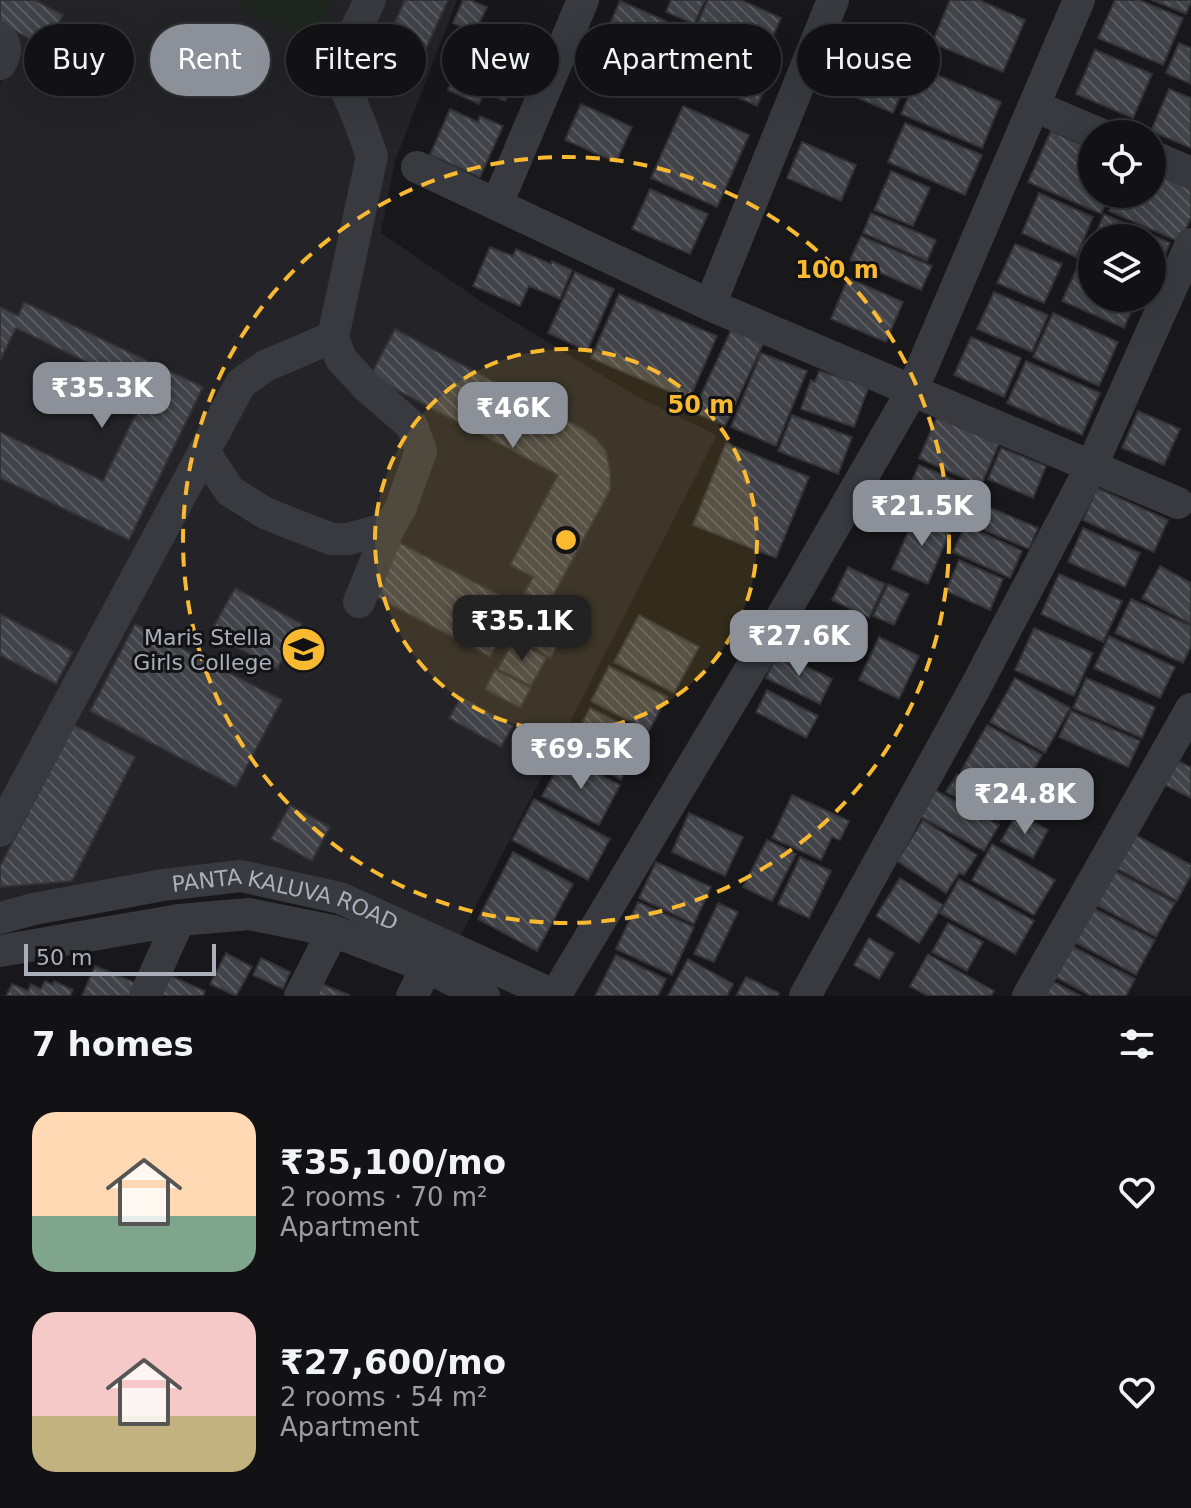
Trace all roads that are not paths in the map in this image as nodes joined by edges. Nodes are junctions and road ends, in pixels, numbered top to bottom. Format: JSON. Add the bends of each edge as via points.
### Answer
{"nodes":[{"id":1,"x":370,"y":0,"type":"edge"},
{"id":2,"x":583,"y":0,"type":"edge"},
{"id":3,"x":833,"y":0,"type":"edge"},
{"id":4,"x":1079,"y":0,"type":"edge"},
{"id":5,"x":0,"y":38,"type":"edge"},
{"id":6,"x":0,"y":64,"type":"edge"},
{"id":7,"x":1034,"y":106,"type":"junction"},
{"id":8,"x":1078,"y":125,"type":"edge"},
{"id":9,"x":1166,"y":162,"type":"edge"},
{"id":10,"x":417,"y":167,"type":"dead end"},
{"id":11,"x":1191,"y":173,"type":"edge"},
{"id":12,"x":497,"y":204,"type":"junction"},
{"id":13,"x":1191,"y":244,"type":"edge"},
{"id":14,"x":710,"y":305,"type":"junction"},
{"id":15,"x":333,"y":337,"type":"junction"},
{"id":16,"x":912,"y":391,"type":"junction"},
{"id":17,"x":204,"y":452,"type":"junction"},
{"id":18,"x":1092,"y":465,"type":"junction"},
{"id":19,"x":184,"y":489,"type":"junction"},
{"id":20,"x":230,"y":491,"type":"junction"},
{"id":21,"x":1178,"y":503,"type":"dead end"},
{"id":22,"x":389,"y":528,"type":"junction"},
{"id":23,"x":331,"y":539,"type":"junction"},
{"id":24,"x":1191,"y":709,"type":"edge"},
{"id":25,"x":0,"y":831,"type":"edge"},
{"id":26,"x":14,"y":914,"type":"edge"},
{"id":27,"x":179,"y":920,"type":"junction"},
{"id":28,"x":333,"y":931,"type":"junction"},
{"id":29,"x":5,"y":958,"type":"edge"},
{"id":30,"x":427,"y":967,"type":"junction"},
{"id":31,"x":145,"y":996,"type":"edge"},
{"id":32,"x":300,"y":996,"type":"edge"},
{"id":33,"x":412,"y":996,"type":"edge"},
{"id":34,"x":484,"y":996,"type":"edge"},
{"id":35,"x":555,"y":996,"type":"edge"},
{"id":36,"x":805,"y":996,"type":"edge"},
{"id":37,"x":1028,"y":996,"type":"edge"}],
"edges":[{"from":1,"to":15,"type":"street","via":[[339,65],[372,156]]},
{"from":2,"to":12,"type":"street"},
{"from":3,"to":14,"type":"street"},
{"from":4,"to":7,"type":"street"},
{"from":5,"to":6,"type":"street","via":[[6,52]]},
{"from":7,"to":8,"type":"street"},
{"from":7,"to":16,"type":"street"},
{"from":9,"to":11,"type":"street"},
{"from":10,"to":12,"type":"street"},
{"from":12,"to":14,"type":"street"},
{"from":13,"to":18,"type":"street"},
{"from":14,"to":16,"type":"street"},
{"from":15,"to":17,"type":"street","via":[[265,366],[241,383]]},
{"from":15,"to":22,"type":"street","via":[[341,359],[412,426],[421,451]]},
{"from":16,"to":18,"type":"street"},
{"from":16,"to":35,"type":"street"},
{"from":17,"to":19,"type":"street"},
{"from":17,"to":20,"type":"street"},
{"from":18,"to":21,"type":"street"},
{"from":18,"to":36,"type":"street"},
{"from":19,"to":20,"type":"street"},
{"from":19,"to":25,"type":"street"},
{"from":20,"to":23,"type":"street","via":[[265,513]]},
{"from":22,"to":23,"type":"street"},
{"from":22,"to":23,"type":"street","via":[[361,596]]},
{"from":24,"to":37,"type":"street"},
{"from":26,"to":29,"type":"street"},
{"from":26,"to":35,"type":"street","name":"PANTA KALUVA ROAD","via":[[163,885],[241,876],[340,898]]},
{"from":27,"to":28,"type":"street","name":"PANTA KALUVA ROAD","via":[[249,914]]},
{"from":27,"to":29,"type":"street","name":"PANTA KALUVA ROAD"},
{"from":27,"to":31,"type":"street"},
{"from":28,"to":30,"type":"street","name":"PANTA KALUVA ROAD"},
{"from":28,"to":32,"type":"street"},
{"from":30,"to":33,"type":"street"},
{"from":30,"to":34,"type":"street","name":"PANTA KALUVA ROAD"}]}
